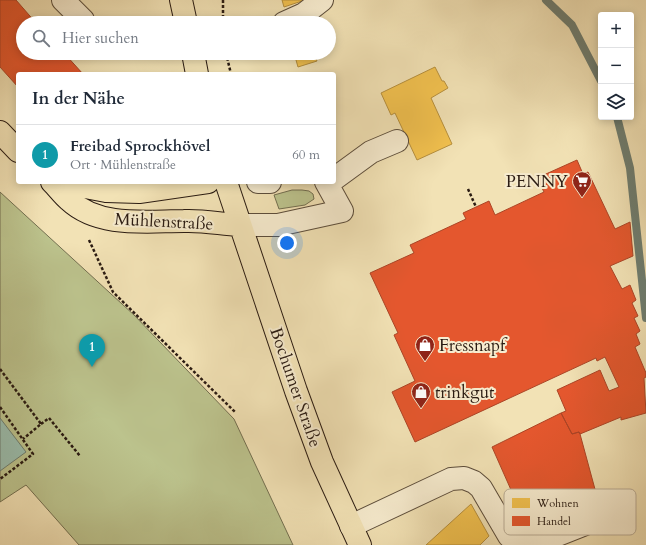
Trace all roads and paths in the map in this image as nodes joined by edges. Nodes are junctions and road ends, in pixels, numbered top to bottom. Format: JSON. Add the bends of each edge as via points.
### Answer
{"nodes":[{"id":1,"x":63,"y":0,"type":"edge"},
{"id":2,"x":181,"y":0,"type":"edge"},
{"id":3,"x":223,"y":0,"type":"edge"},
{"id":4,"x":322,"y":0,"type":"edge"},
{"id":5,"x":80,"y":16,"type":"edge"},
{"id":6,"x":184,"y":16,"type":"edge"},
{"id":7,"x":223,"y":16,"type":"edge"},
{"id":8,"x":300,"y":16,"type":"edge"},
{"id":9,"x":194,"y":60,"type":"edge"},
{"id":10,"x":228,"y":60,"type":"edge"},
{"id":11,"x":197,"y":72,"type":"edge"},
{"id":12,"x":231,"y":72,"type":"edge"},
{"id":13,"x":0,"y":132,"type":"edge"},
{"id":14,"x":397,"y":141,"type":"dead end"},
{"id":15,"x":16,"y":149,"type":"edge"},
{"id":16,"x":336,"y":176,"type":"edge"},
{"id":17,"x":54,"y":184,"type":"edge"},
{"id":18,"x":69,"y":184,"type":"edge"},
{"id":19,"x":194,"y":184,"type":"edge"},
{"id":20,"x":227,"y":184,"type":"edge"},
{"id":21,"x":330,"y":184,"type":"edge"},
{"id":22,"x":468,"y":189,"type":"dead end"},
{"id":23,"x":476,"y":207,"type":"dead end"},
{"id":24,"x":86,"y":212,"type":"junction"},
{"id":25,"x":240,"y":225,"type":"junction"},
{"id":26,"x":0,"y":370,"type":"edge"},
{"id":27,"x":0,"y":407,"type":"edge"},
{"id":28,"x":236,"y":413,"type":"dead end"},
{"id":29,"x":41,"y":424,"type":"junction"},
{"id":30,"x":23,"y":439,"type":"junction"},
{"id":31,"x":80,"y":456,"type":"dead end"},
{"id":32,"x":0,"y":479,"type":"edge"},
{"id":33,"x":504,"y":527,"type":"edge"},
{"id":34,"x":508,"y":535,"type":"edge"},
{"id":35,"x":558,"y":535,"type":"edge"},
{"id":36,"x":355,"y":536,"type":"edge"}],
"edges":[{"from":1,"to":5,"type":"street"},
{"from":2,"to":6,"type":"main road"},
{"from":3,"to":7,"type":"path"},
{"from":4,"to":8,"type":"street"},
{"from":9,"to":11,"type":"main road"},
{"from":10,"to":12,"type":"path"},
{"from":13,"to":15,"type":"main road"},
{"from":14,"to":16,"type":"street","via":[[371,152]]},
{"from":17,"to":24,"type":"main road","name":"Mühlenstraße","via":[[69,201]]},
{"from":18,"to":19,"type":"main road","name":"Mühlenstraße","via":[[106,191],[139,192]]},
{"from":20,"to":25,"type":"main road","name":"Bochumer Straße"},
{"from":21,"to":25,"type":"street","via":[[342,211],[278,225]]},
{"from":22,"to":23,"type":"path"},
{"from":24,"to":25,"type":"main road","name":"Mühlenstraße","via":[[102,218],[148,223],[186,221]]},
{"from":24,"to":28,"type":"path","via":[[88,238],[113,292]]},
{"from":25,"to":36,"type":"main road","name":"Bochumer Straße","via":[[322,462]]},
{"from":26,"to":29,"type":"path"},
{"from":27,"to":30,"type":"path"},
{"from":29,"to":30,"type":"path"},
{"from":29,"to":31,"type":"path","via":[[49,418]]},
{"from":30,"to":32,"type":"path","via":[[33,454]]},
{"from":33,"to":36,"type":"street","via":[[481,488],[464,478],[451,479]]},
{"from":34,"to":35,"type":"street","via":[[518,543],[535,544]]}]}
